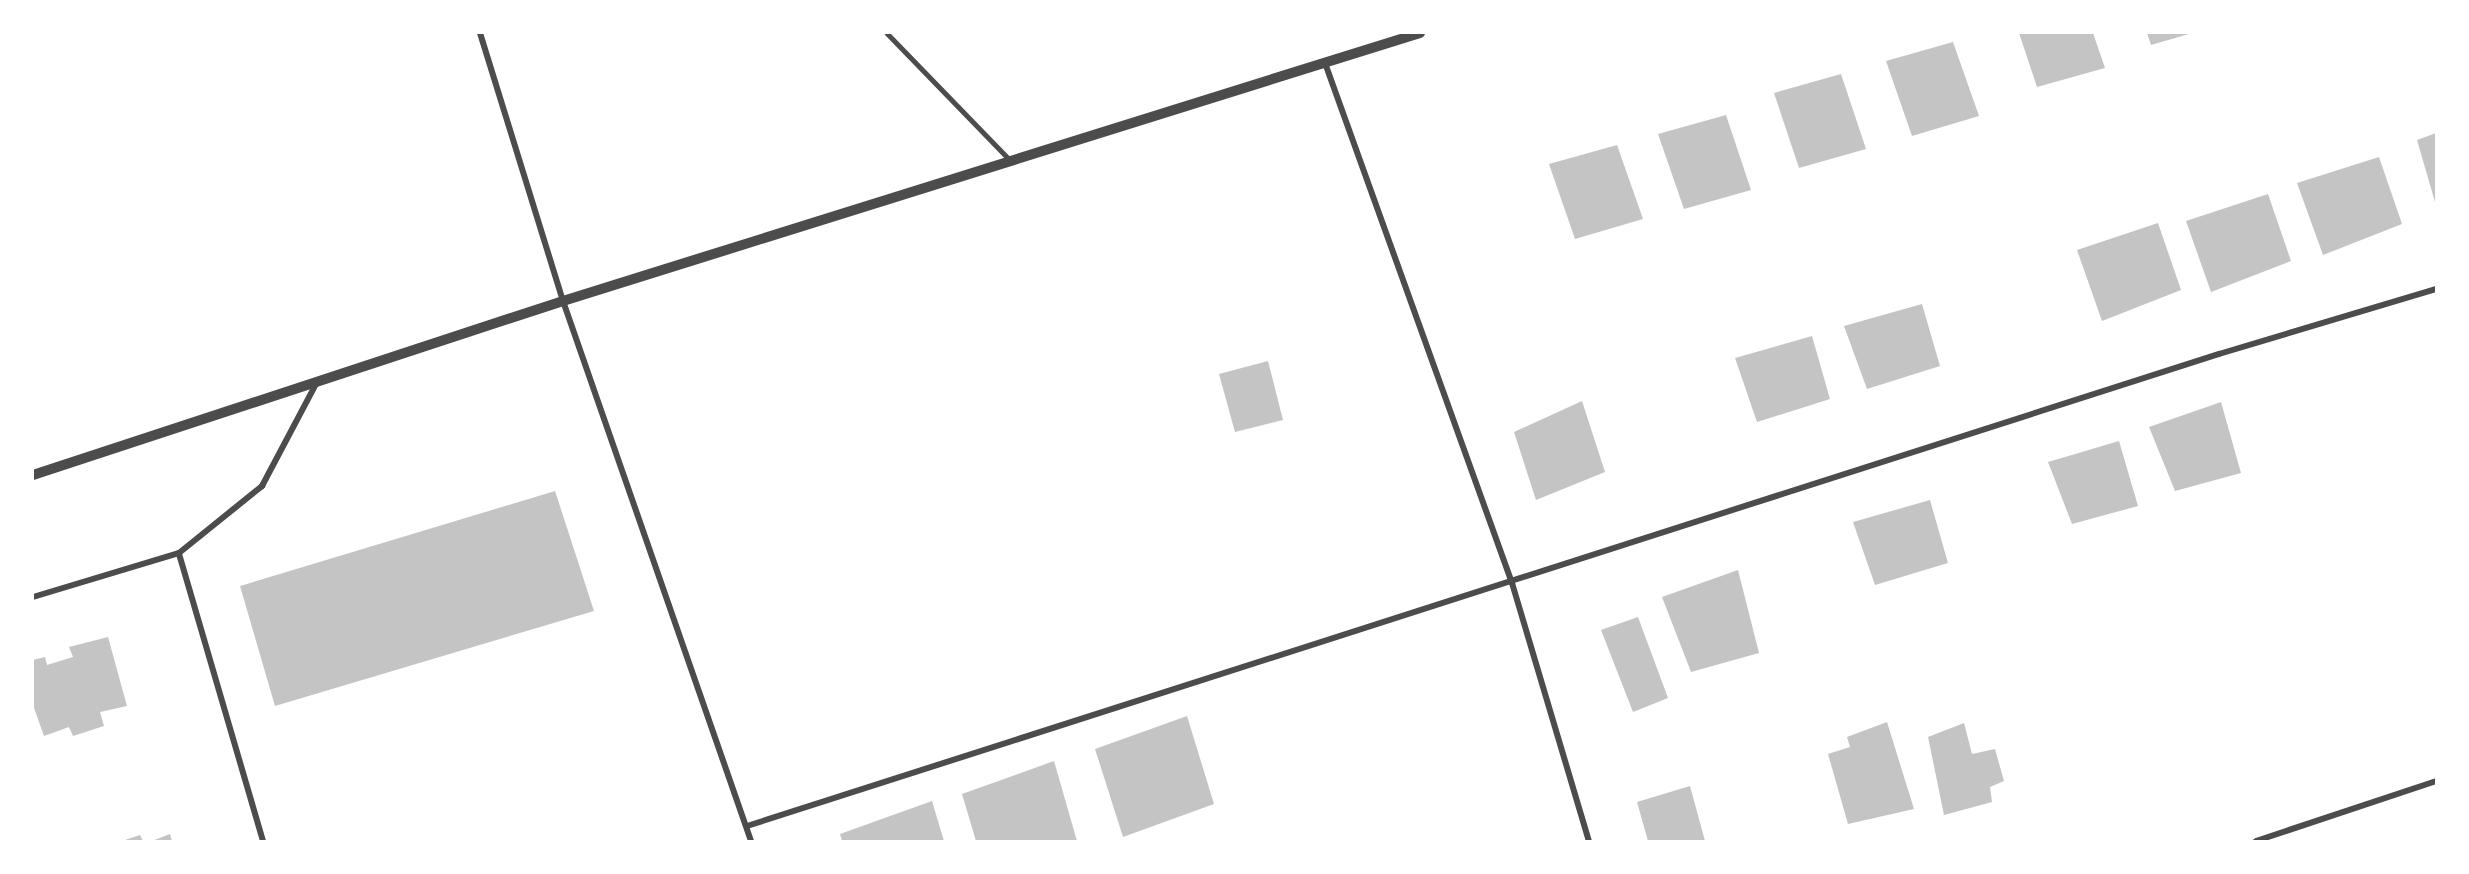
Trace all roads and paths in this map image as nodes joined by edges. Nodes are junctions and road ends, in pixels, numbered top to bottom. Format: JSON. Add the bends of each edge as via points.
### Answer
{"nodes":[{"id":1,"x":480,"y":33,"type":"edge"},
{"id":2,"x":887,"y":33,"type":"edge"},
{"id":3,"x":1420,"y":33,"type":"edge"},
{"id":4,"x":1325,"y":63,"type":"junction"},
{"id":5,"x":1011,"y":161,"type":"junction"},
{"id":6,"x":2436,"y":290,"type":"edge"},
{"id":7,"x":563,"y":301,"type":"junction"},
{"id":8,"x":317,"y":382,"type":"junction"},
{"id":9,"x":33,"y":475,"type":"edge"},
{"id":10,"x":178,"y":553,"type":"junction"},
{"id":11,"x":1512,"y":583,"type":"junction"},
{"id":12,"x":33,"y":597,"type":"edge"},
{"id":13,"x":2436,"y":781,"type":"edge"},
{"id":14,"x":747,"y":826,"type":"junction"},
{"id":15,"x":263,"y":841,"type":"edge"},
{"id":16,"x":751,"y":841,"type":"edge"},
{"id":17,"x":1589,"y":841,"type":"edge"},
{"id":18,"x":2256,"y":841,"type":"edge"}],
"edges":[{"from":1,"to":7,"type":"street"},
{"from":2,"to":5,"type":"lane"},
{"from":3,"to":4,"type":"street"},
{"from":4,"to":5,"type":"street"},
{"from":4,"to":11,"type":"street"},
{"from":5,"to":7,"type":"street"},
{"from":6,"to":11,"type":"street","via":[[2219,354]]},
{"from":7,"to":8,"type":"street"},
{"from":7,"to":14,"type":"street"},
{"from":8,"to":9,"type":"street"},
{"from":8,"to":10,"type":"street","via":[[262,486]]},
{"from":10,"to":12,"type":"street"},
{"from":10,"to":15,"type":"street"},
{"from":11,"to":14,"type":"street"},
{"from":11,"to":17,"type":"street"},
{"from":13,"to":18,"type":"street"},
{"from":14,"to":16,"type":"street"}]}
